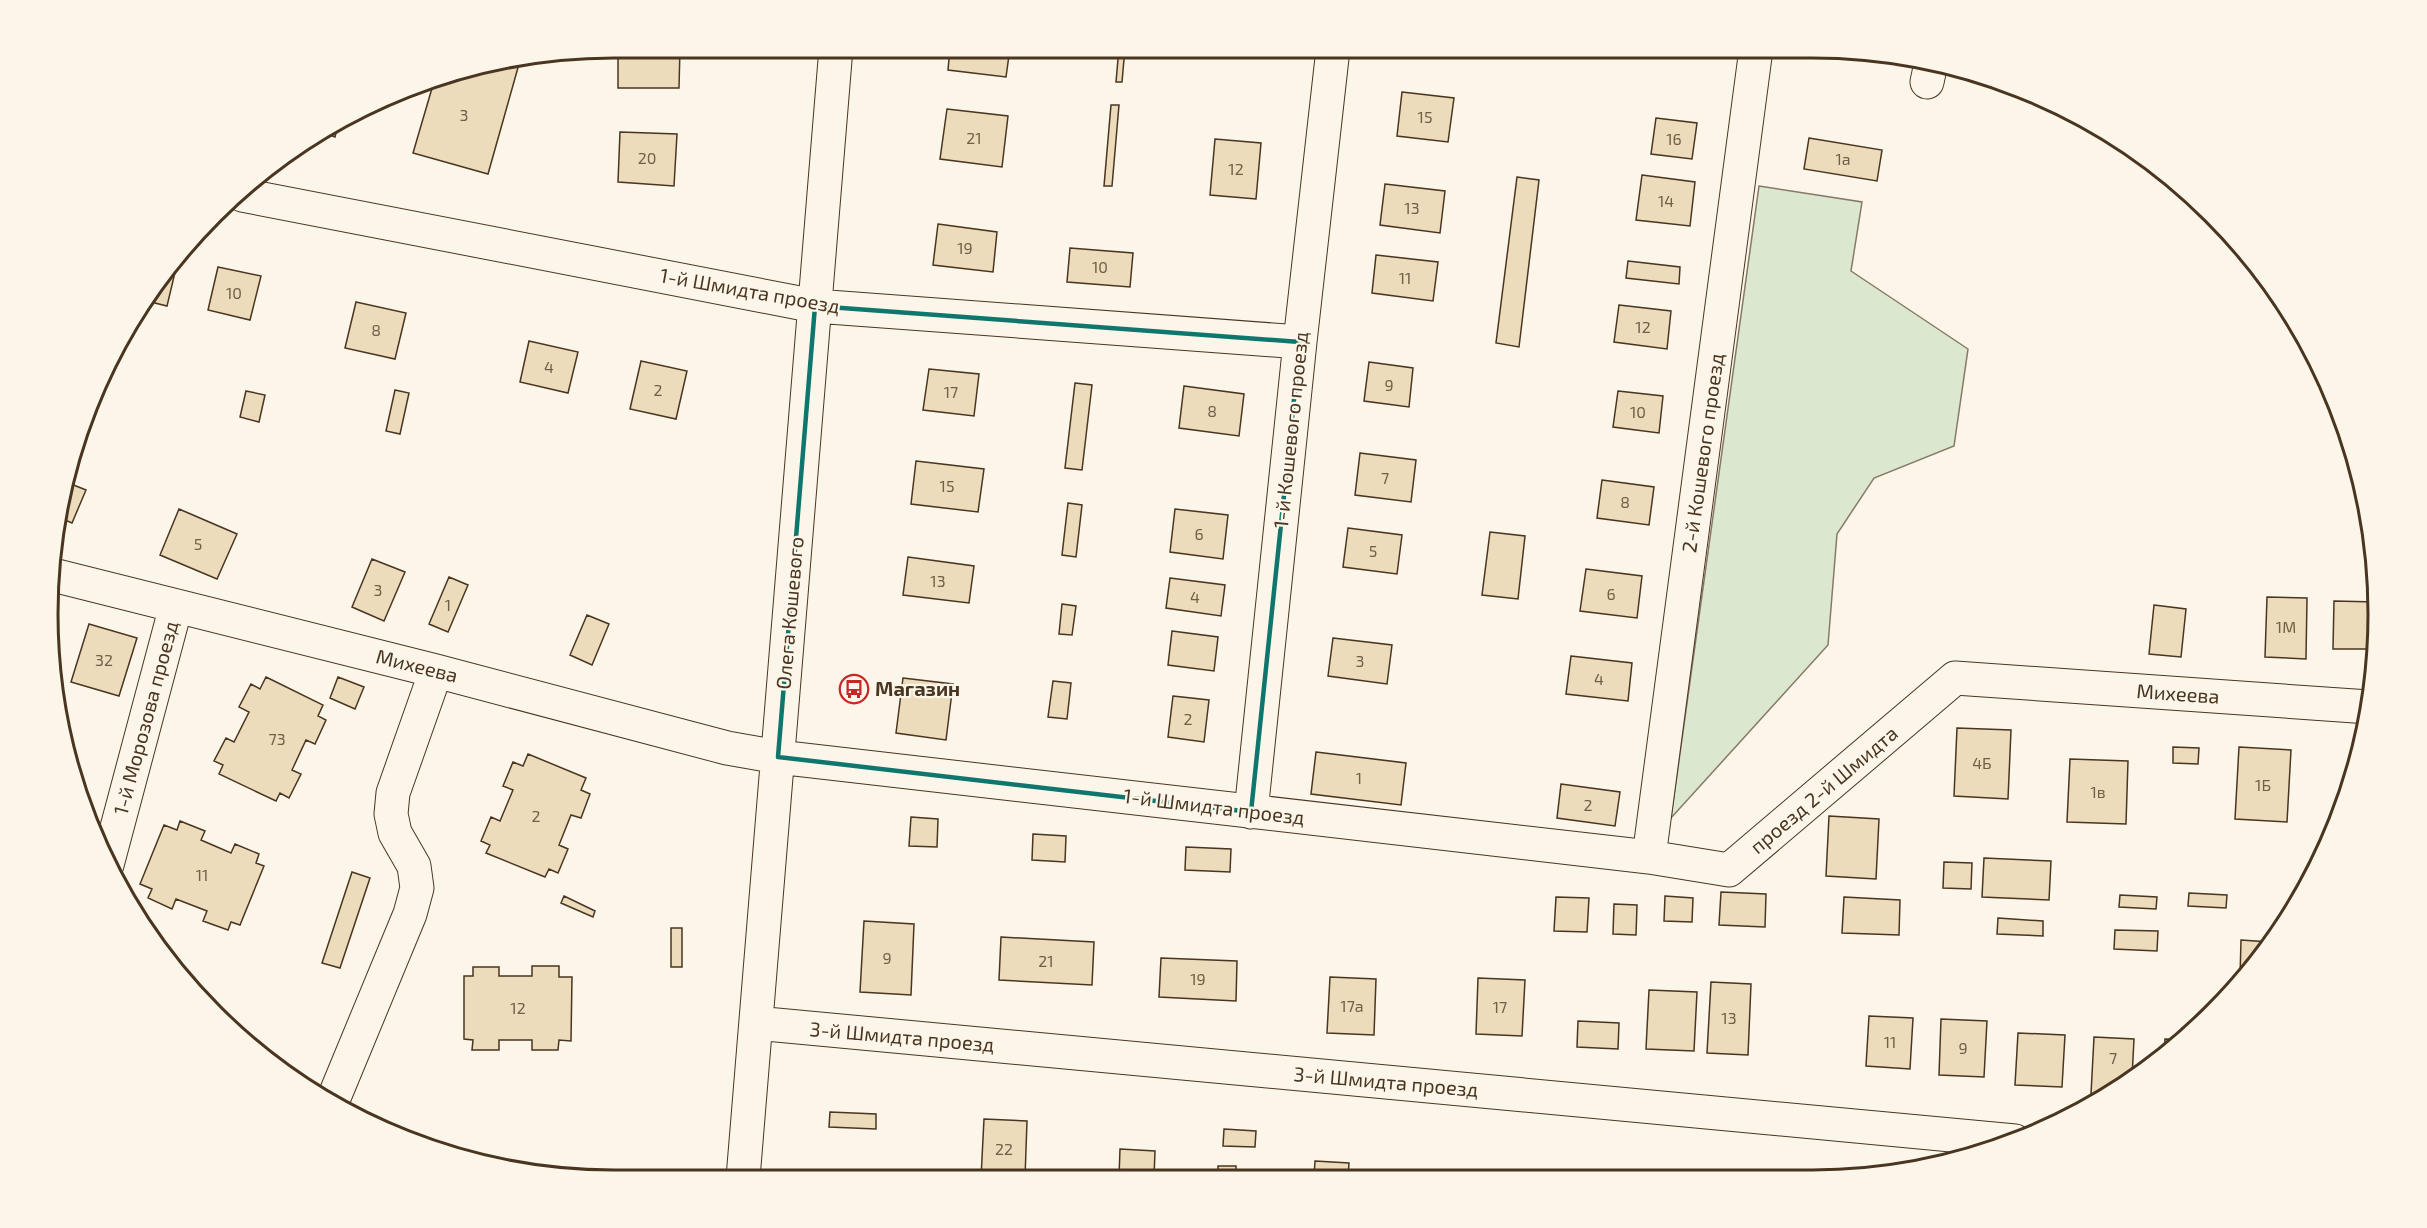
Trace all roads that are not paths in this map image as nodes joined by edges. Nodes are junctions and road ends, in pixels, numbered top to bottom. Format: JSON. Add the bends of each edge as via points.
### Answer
{"nodes":[{"id":1,"x":835,"y":58,"type":"edge"},
{"id":2,"x":1332,"y":58,"type":"edge"},
{"id":3,"x":1755,"y":58,"type":"edge"},
{"id":4,"x":248,"y":196,"type":"edge"},
{"id":5,"x":815,"y":306,"type":"junction"},
{"id":6,"x":1300,"y":342,"type":"junction"},
{"id":7,"x":60,"y":577,"type":"edge"},
{"id":8,"x":176,"y":606,"type":"junction"},
{"id":9,"x":436,"y":671,"type":"junction"},
{"id":10,"x":1987,"y":681,"type":"joint"},
{"id":11,"x":2361,"y":706,"type":"edge"},
{"id":12,"x":778,"y":757,"type":"junction"},
{"id":13,"x":1251,"y":812,"type":"junction"},
{"id":14,"x":111,"y":849,"type":"edge"},
{"id":15,"x":1650,"y":857,"type":"junction"},
{"id":16,"x":756,"y":1023,"type":"junction"},
{"id":17,"x":335,"y":1095,"type":"edge"},
{"id":18,"x":1994,"y":1139,"type":"edge"},
{"id":19,"x":744,"y":1170,"type":"edge"}],
"edges":[{"from":1,"to":5,"type":"street","name":"Олега Кошевого"},
{"from":2,"to":6,"type":"street","name":"1-й Кошевого проезд"},
{"from":3,"to":15,"type":"street","name":"2-й Кошевого проезд"},
{"from":4,"to":5,"type":"street","name":"1-й Шмидта проезд"},
{"from":5,"to":6,"type":"street","name":"1-й Шмидта проезд"},
{"from":5,"to":12,"type":"street","name":"Олега Кошевого"},
{"from":6,"to":13,"type":"street","name":"1-й Кошевого проезд"},
{"from":7,"to":8,"type":"street","name":"Михеева"},
{"from":8,"to":9,"type":"street","name":"Михеева"},
{"from":8,"to":14,"type":"street","name":"1-й Морозова проезд"},
{"from":9,"to":12,"type":"street","name":"Михеева","via":[[727,748]]},
{"from":9,"to":17,"type":"street","via":[[393,793],[391,814],[395,833],[414,866],[417,888],[410,914]]},
{"from":10,"to":11,"type":"street","name":"Михеева"},
{"from":10,"to":15,"type":"street","name":"проезд 2-й Шмидта","via":[[1955,678],[1729,870]]},
{"from":12,"to":13,"type":"street","name":"1-й Шмидта проезд"},
{"from":12,"to":16,"type":"street","name":"Олега Кошевого"},
{"from":13,"to":15,"type":"street","name":"1-й Шмидта проезд"},
{"from":16,"to":18,"type":"street","name":"3-й Шмидта проезд"},
{"from":16,"to":19,"type":"street","name":"Олега Кошевого"}]}
